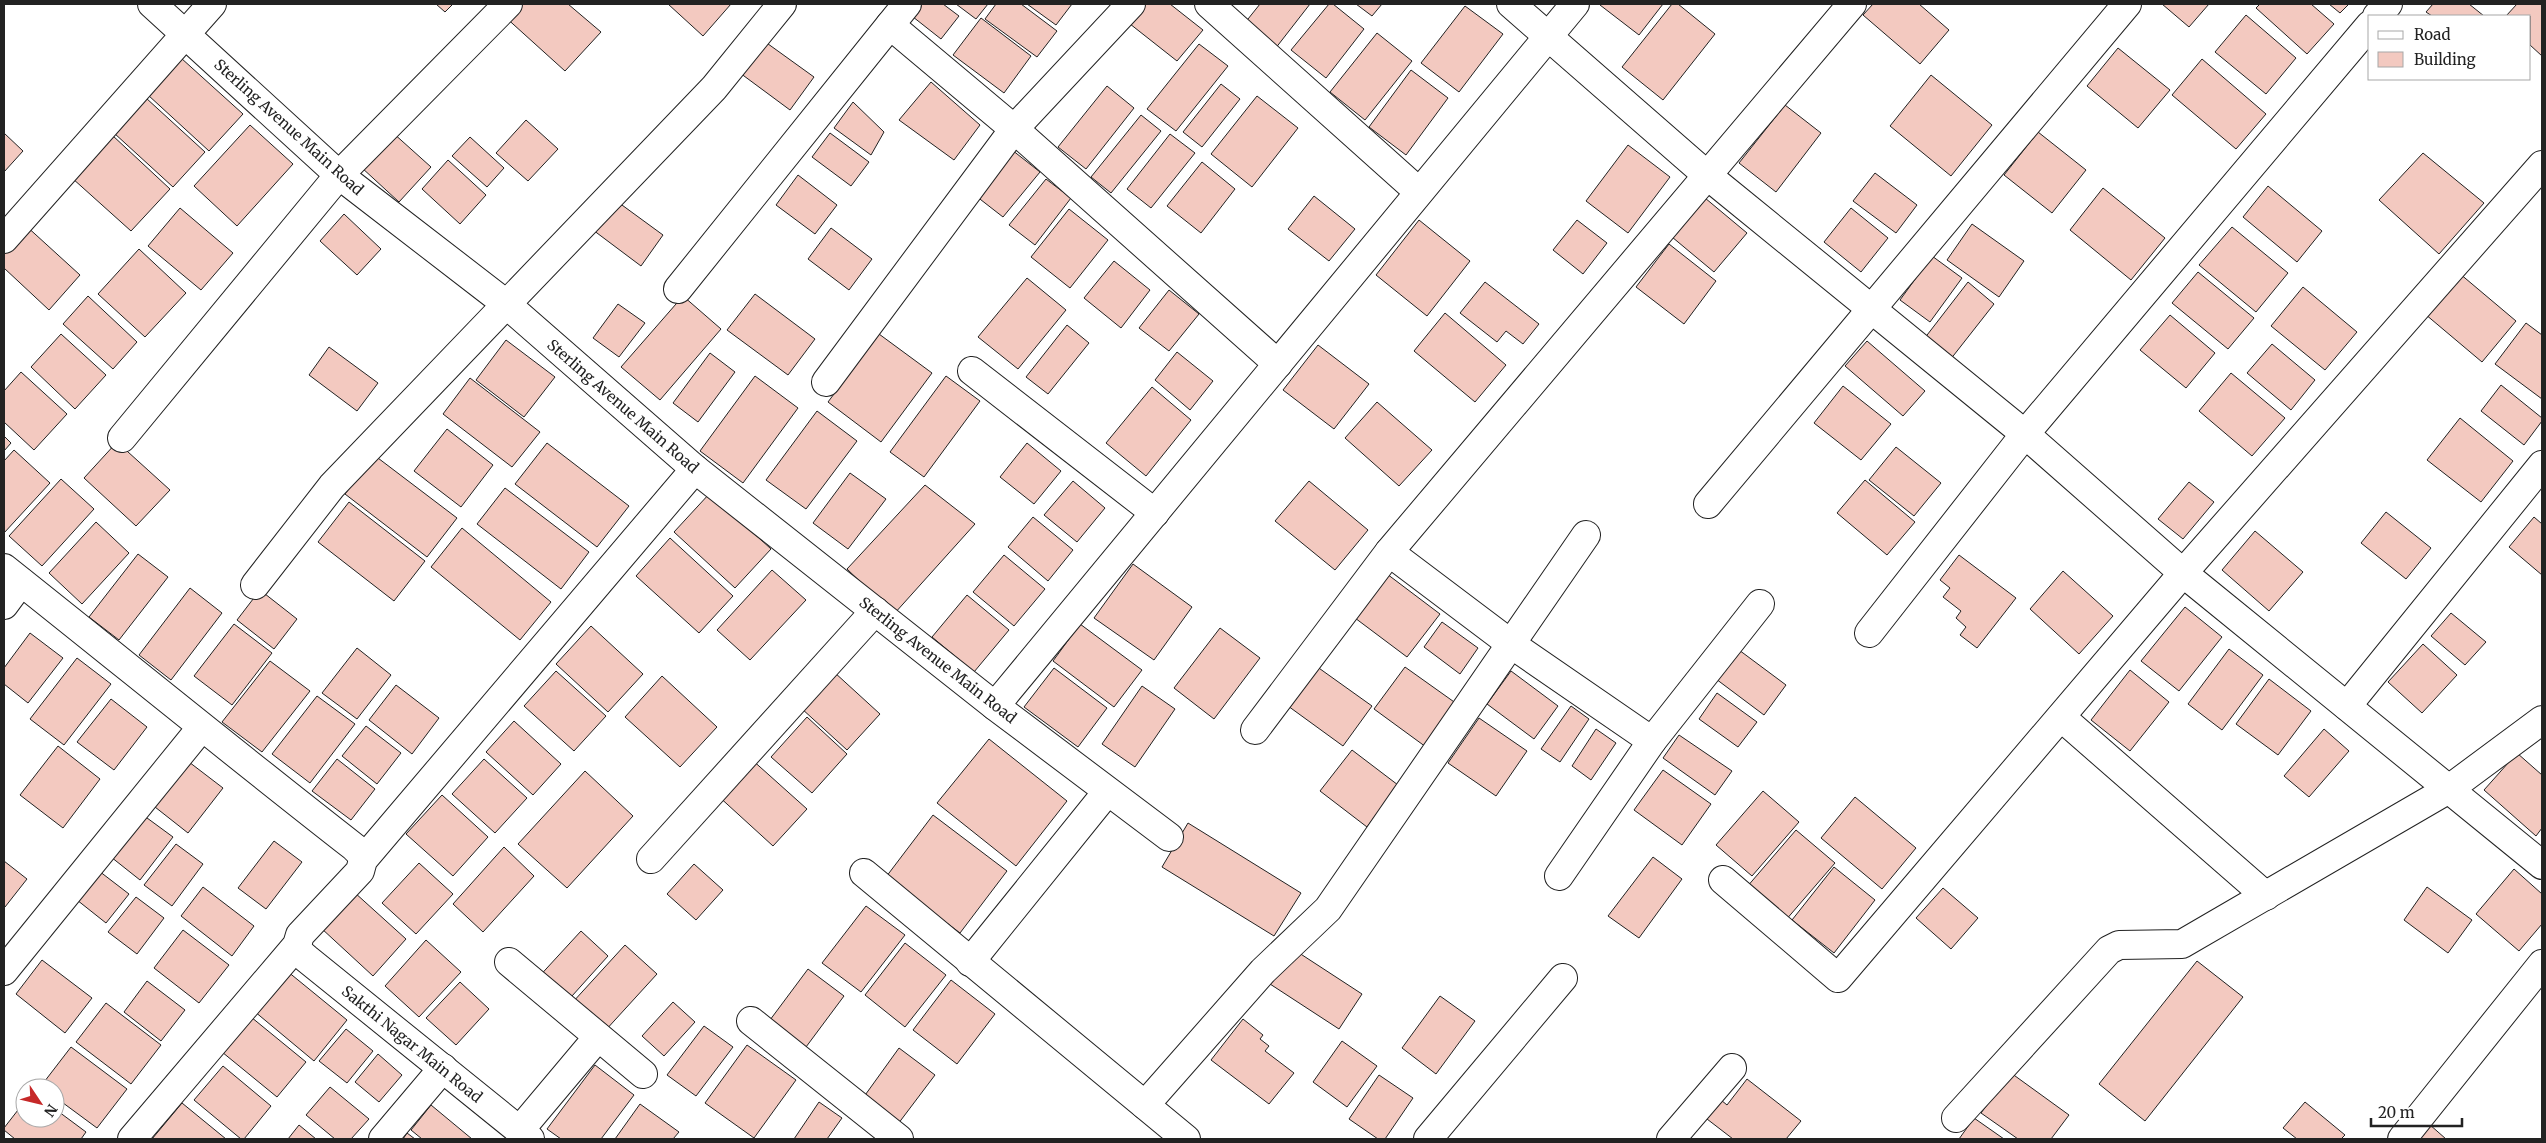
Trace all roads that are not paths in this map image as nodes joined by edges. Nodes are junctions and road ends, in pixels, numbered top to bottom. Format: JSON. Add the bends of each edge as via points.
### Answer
{"nodes":[{"id":1,"x":152,"y":4,"type":"edge"},
{"id":2,"x":212,"y":4,"type":"edge"},
{"id":3,"x":508,"y":4,"type":"edge"},
{"id":4,"x":782,"y":4,"type":"edge"},
{"id":5,"x":907,"y":4,"type":"edge"},
{"id":6,"x":1131,"y":4,"type":"edge"},
{"id":7,"x":1210,"y":4,"type":"edge"},
{"id":8,"x":1511,"y":4,"type":"edge"},
{"id":9,"x":1575,"y":4,"type":"edge"},
{"id":10,"x":1852,"y":4,"type":"edge"},
{"id":11,"x":2127,"y":4,"type":"edge"},
{"id":12,"x":2388,"y":4,"type":"edge"},
{"id":13,"x":2378,"y":15,"type":"edge"},
{"id":14,"x":890,"y":25,"type":"junction"},
{"id":15,"x":2368,"y":27,"type":"edge"},
{"id":16,"x":186,"y":34,"type":"junction"},
{"id":17,"x":1549,"y":35,"type":"junction"},
{"id":18,"x":1014,"y":129,"type":"junction"},
{"id":19,"x":2542,"y":165,"type":"edge"},
{"id":20,"x":339,"y":175,"type":"junction"},
{"id":21,"x":1708,"y":176,"type":"junction"},
{"id":22,"x":1419,"y":192,"type":"junction"},
{"id":23,"x":4,"y":240,"type":"edge"},
{"id":24,"x":678,"y":289,"type":"dead end"},
{"id":25,"x":505,"y":303,"type":"junction"},
{"id":26,"x":1872,"y":311,"type":"junction"},
{"id":27,"x":1278,"y":364,"type":"junction"},
{"id":28,"x":972,"y":371,"type":"dead end"},
{"id":29,"x":826,"y":382,"type":"dead end"},
{"id":30,"x":2025,"y":434,"type":"junction"},
{"id":31,"x":122,"y":438,"type":"dead end"},
{"id":32,"x":2542,"y":465,"type":"edge"},
{"id":33,"x":696,"y":469,"type":"junction"},
{"id":34,"x":1708,"y":504,"type":"dead end"},
{"id":35,"x":1155,"y":512,"type":"junction"},
{"id":36,"x":1586,"y":535,"type":"dead end"},
{"id":37,"x":1389,"y":552,"type":"junction"},
{"id":38,"x":2183,"y":573,"type":"junction"},
{"id":39,"x":12,"y":575,"type":"edge"},
{"id":40,"x":255,"y":584,"type":"dead end"},
{"id":41,"x":1760,"y":604,"type":"dead end"},
{"id":42,"x":4,"y":605,"type":"edge"},
{"id":43,"x":875,"y":611,"type":"junction"},
{"id":44,"x":1869,"y":633,"type":"dead end"},
{"id":45,"x":1511,"y":644,"type":"junction"},
{"id":46,"x":995,"y":706,"type":"junction"},
{"id":47,"x":2347,"y":706,"type":"junction"},
{"id":48,"x":2061,"y":717,"type":"junction"},
{"id":49,"x":2542,"y":720,"type":"edge"},
{"id":50,"x":201,"y":728,"type":"junction"},
{"id":51,"x":1255,"y":730,"type":"dead end"},
{"id":52,"x":1652,"y":741,"type":"junction"},
{"id":53,"x":2449,"y":789,"type":"junction"},
{"id":54,"x":1107,"y":792,"type":"junction"},
{"id":55,"x":1169,"y":837,"type":"dead end"},
{"id":56,"x":651,"y":859,"type":"dead end"},
{"id":57,"x":363,"y":860,"type":"junction"},
{"id":58,"x":2542,"y":865,"type":"edge"},
{"id":59,"x":864,"y":873,"type":"dead end"},
{"id":60,"x":1559,"y":876,"type":"dead end"},
{"id":61,"x":1723,"y":880,"type":"dead end"},
{"id":62,"x":2266,"y":896,"type":"junction"},
{"id":63,"x":298,"y":945,"type":"junction"},
{"id":64,"x":509,"y":962,"type":"dead end"},
{"id":65,"x":970,"y":962,"type":"junction"},
{"id":66,"x":2542,"y":964,"type":"edge"},
{"id":67,"x":4,"y":971,"type":"edge"},
{"id":68,"x":1563,"y":978,"type":"dead end"},
{"id":69,"x":751,"y":1021,"type":"dead end"},
{"id":70,"x":598,"y":1036,"type":"junction"},
{"id":71,"x":443,"y":1068,"type":"junction"},
{"id":72,"x":1732,"y":1068,"type":"dead end"},
{"id":73,"x":643,"y":1074,"type":"dead end"},
{"id":74,"x":1145,"y":1106,"type":"junction"},
{"id":75,"x":1956,"y":1118,"type":"dead end"},
{"id":76,"x":524,"y":1135,"type":"edge"},
{"id":77,"x":132,"y":1139,"type":"edge"},
{"id":78,"x":383,"y":1139,"type":"edge"},
{"id":79,"x":899,"y":1139,"type":"edge"},
{"id":80,"x":1186,"y":1139,"type":"edge"},
{"id":81,"x":1428,"y":1139,"type":"edge"},
{"id":82,"x":1671,"y":1139,"type":"edge"},
{"id":83,"x":2402,"y":1139,"type":"edge"}],
"edges":[{"from":1,"to":16,"type":"street","name":"Sterling Avenue Main Road"},
{"from":2,"to":16,"type":"street"},
{"from":3,"to":20,"type":"street"},
{"from":4,"to":25,"type":"street","via":[[714,88]]},
{"from":5,"to":14,"type":"street"},
{"from":6,"to":18,"type":"street"},
{"from":7,"to":22,"type":"street"},
{"from":8,"to":17,"type":"street"},
{"from":9,"to":17,"type":"street"},
{"from":10,"to":21,"type":"street"},
{"from":11,"to":26,"type":"street"},
{"from":12,"to":13,"type":"street"},
{"from":14,"to":18,"type":"street"},
{"from":14,"to":24,"type":"street"},
{"from":15,"to":30,"type":"street"},
{"from":16,"to":20,"type":"street","name":"Sterling Avenue Main Road"},
{"from":16,"to":23,"type":"street"},
{"from":17,"to":21,"type":"street"},
{"from":17,"to":22,"type":"street"},
{"from":18,"to":27,"type":"street"},
{"from":18,"to":29,"type":"street"},
{"from":19,"to":38,"type":"street"},
{"from":20,"to":25,"type":"street","name":"Sterling Avenue Main Road"},
{"from":20,"to":31,"type":"street"},
{"from":21,"to":26,"type":"street"},
{"from":21,"to":37,"type":"street"},
{"from":22,"to":27,"type":"street"},
{"from":25,"to":33,"type":"street","name":"Sterling Avenue Main Road"},
{"from":25,"to":40,"type":"street","via":[[332,486]]},
{"from":26,"to":30,"type":"street"},
{"from":26,"to":34,"type":"street"},
{"from":27,"to":35,"type":"street"},
{"from":28,"to":35,"type":"street"},
{"from":30,"to":38,"type":"street"},
{"from":30,"to":44,"type":"street"},
{"from":32,"to":47,"type":"street"},
{"from":33,"to":43,"type":"street","name":"Sterling Avenue Main Road"},
{"from":33,"to":57,"type":"street"},
{"from":35,"to":46,"type":"street"},
{"from":36,"to":45,"type":"street"},
{"from":37,"to":45,"type":"street"},
{"from":37,"to":51,"type":"street"},
{"from":38,"to":47,"type":"street"},
{"from":38,"to":48,"type":"street"},
{"from":39,"to":42,"type":"street"},
{"from":39,"to":50,"type":"street"},
{"from":41,"to":52,"type":"street"},
{"from":43,"to":46,"type":"street","name":"Sterling Avenue Main Road"},
{"from":43,"to":56,"type":"street"},
{"from":45,"to":52,"type":"street"},
{"from":45,"to":74,"type":"street","via":[[1328,909],[1263,971]]},
{"from":46,"to":54,"type":"street","name":"Sterling Avenue Main Road"},
{"from":47,"to":53,"type":"street"},
{"from":48,"to":61,"type":"street","via":[[1838,978]]},
{"from":48,"to":62,"type":"street"},
{"from":49,"to":53,"type":"street"},
{"from":50,"to":57,"type":"street","via":[[354,847]]},
{"from":50,"to":67,"type":"street"},
{"from":52,"to":60,"type":"street"},
{"from":53,"to":58,"type":"street"},
{"from":53,"to":62,"type":"street"},
{"from":54,"to":55,"type":"street","name":"Sterling Avenue Main Road"},
{"from":54,"to":65,"type":"street"},
{"from":57,"to":63,"type":"street","via":[[360,871],[300,935]]},
{"from":59,"to":65,"type":"street"},
{"from":62,"to":75,"type":"street","via":[[2182,944],[2119,945],[2109,950]]},
{"from":63,"to":71,"type":"street","name":"Sakthi Nagar Main Road","via":[[300,953],[307,959]]},
{"from":63,"to":77,"type":"street"},
{"from":64,"to":70,"type":"street"},
{"from":65,"to":74,"type":"street"},
{"from":66,"to":83,"type":"street"},
{"from":68,"to":81,"type":"street"},
{"from":69,"to":79,"type":"street"},
{"from":70,"to":73,"type":"street"},
{"from":70,"to":76,"type":"street"},
{"from":71,"to":76,"type":"street","name":"Sakthi Nagar Main Road"},
{"from":71,"to":78,"type":"street"},
{"from":72,"to":82,"type":"street"},
{"from":74,"to":80,"type":"street"}]}
